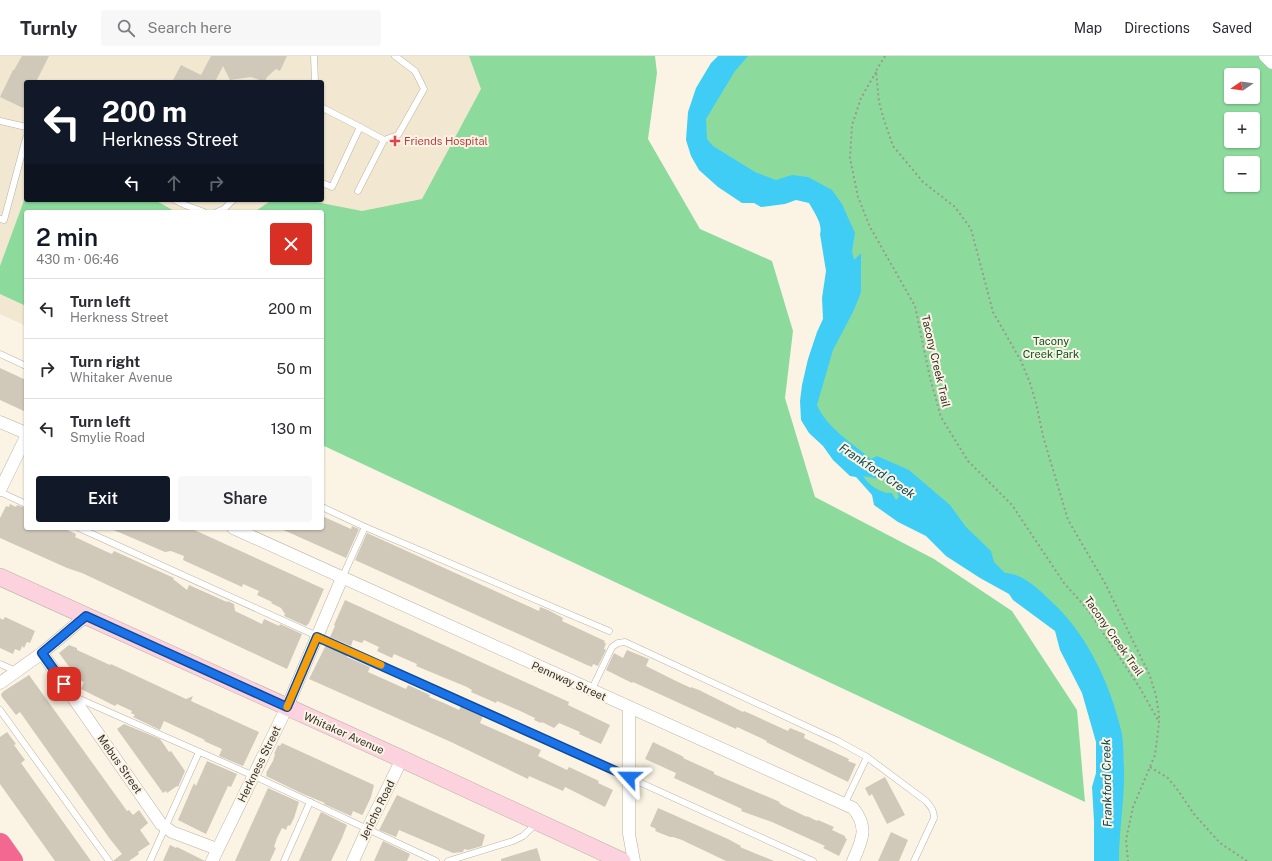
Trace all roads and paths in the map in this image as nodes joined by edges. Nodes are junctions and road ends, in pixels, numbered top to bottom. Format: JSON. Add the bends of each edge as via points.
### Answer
{"nodes":[{"id":1,"x":314,"y":56,"type":"edge"},
{"id":2,"x":395,"y":56,"type":"edge"},
{"id":3,"x":885,"y":56,"type":"edge"},
{"id":4,"x":1266,"y":56,"type":"edge"},
{"id":5,"x":1272,"y":63,"type":"edge"},
{"id":6,"x":876,"y":71,"type":"junction"},
{"id":7,"x":315,"y":80,"type":"edge"},
{"id":8,"x":324,"y":109,"type":"edge"},
{"id":9,"x":0,"y":121,"type":"edge"},
{"id":10,"x":24,"y":126,"type":"edge"},
{"id":11,"x":360,"y":127,"type":"junction"},
{"id":12,"x":384,"y":140,"type":"junction"},
{"id":13,"x":24,"y":145,"type":"edge"},
{"id":14,"x":324,"y":183,"type":"edge"},
{"id":15,"x":358,"y":192,"type":"dead end"},
{"id":16,"x":180,"y":202,"type":"edge"},
{"id":17,"x":231,"y":202,"type":"edge"},
{"id":18,"x":199,"y":210,"type":"edge"},
{"id":19,"x":222,"y":210,"type":"edge"},
{"id":20,"x":0,"y":219,"type":"edge"},
{"id":21,"x":0,"y":354,"type":"edge"},
{"id":22,"x":24,"y":365,"type":"edge"},
{"id":23,"x":0,"y":422,"type":"edge"},
{"id":24,"x":24,"y":432,"type":"edge"},
{"id":25,"x":24,"y":441,"type":"edge"},
{"id":26,"x":0,"y":491,"type":"edge"},
{"id":27,"x":24,"y":503,"type":"edge"},
{"id":28,"x":324,"y":508,"type":"edge"},
{"id":29,"x":365,"y":527,"type":"junction"},
{"id":30,"x":83,"y":530,"type":"edge"},
{"id":31,"x":237,"y":530,"type":"edge"},
{"id":32,"x":0,"y":577,"type":"edge"},
{"id":33,"x":342,"y":578,"type":"junction"},
{"id":34,"x":86,"y":616,"type":"junction"},
{"id":35,"x":609,"y":631,"type":"dead end"},
{"id":36,"x":317,"y":637,"type":"junction"},
{"id":37,"x":42,"y":653,"type":"junction"},
{"id":38,"x":0,"y":664,"type":"edge"},
{"id":39,"x":16,"y":671,"type":"junction"},
{"id":40,"x":0,"y":683,"type":"edge"},
{"id":41,"x":591,"y":691,"type":"junction"},
{"id":42,"x":73,"y":696,"type":"junction"},
{"id":43,"x":287,"y":707,"type":"junction"},
{"id":44,"x":629,"y":708,"type":"junction"},
{"id":45,"x":0,"y":710,"type":"edge"},
{"id":46,"x":1159,"y":723,"type":"junction"},
{"id":47,"x":199,"y":752,"type":"junction"},
{"id":48,"x":867,"y":757,"type":"junction"},
{"id":49,"x":402,"y":759,"type":"junction"},
{"id":50,"x":1150,"y":767,"type":"junction"},
{"id":51,"x":254,"y":776,"type":"junction"},
{"id":52,"x":629,"y":777,"type":"junction"},
{"id":53,"x":310,"y":802,"type":"junction"},
{"id":54,"x":844,"y":804,"type":"junction"},
{"id":55,"x":538,"y":822,"type":"junction"},
{"id":56,"x":166,"y":827,"type":"junction"},
{"id":57,"x":367,"y":830,"type":"junction"},
{"id":58,"x":0,"y":844,"type":"edge"},
{"id":59,"x":217,"y":849,"type":"junction"},
{"id":60,"x":12,"y":861,"type":"edge"},
{"id":61,"x":109,"y":861,"type":"edge"},
{"id":62,"x":150,"y":861,"type":"edge"},
{"id":63,"x":212,"y":861,"type":"edge"},
{"id":64,"x":284,"y":861,"type":"edge"},
{"id":65,"x":353,"y":861,"type":"edge"},
{"id":66,"x":436,"y":861,"type":"edge"},
{"id":67,"x":448,"y":861,"type":"edge"},
{"id":68,"x":622,"y":861,"type":"edge"},
{"id":69,"x":634,"y":861,"type":"edge"},
{"id":70,"x":812,"y":861,"type":"edge"},
{"id":71,"x":853,"y":861,"type":"edge"},
{"id":72,"x":914,"y":861,"type":"edge"},
{"id":73,"x":1128,"y":861,"type":"edge"},
{"id":74,"x":1247,"y":861,"type":"edge"}],
"edges":[{"from":1,"to":7,"type":"lane"},
{"from":2,"to":12,"type":"lane","via":[[415,71],[424,89],[398,135]]},
{"from":3,"to":6,"type":"path","name":"Tacony Creek Trail"},
{"from":4,"to":5,"type":"street"},
{"from":6,"to":46,"type":"path","name":"Tacony Creek Trail","via":[[879,102],[893,146],[923,182],[955,207],[971,229],[993,312],[1021,361],[1030,383],[1068,520],[1105,583],[1150,676],[1156,696]]},
{"from":6,"to":46,"type":"path","name":"Tacony Creek Trail","via":[[861,98],[852,125],[850,158],[858,197],[870,228],[915,306],[941,417],[968,461],[1012,505],[1064,583],[1088,610],[1140,688]]},
{"from":8,"to":11,"type":"lane"},
{"from":9,"to":10,"type":"lane"},
{"from":11,"to":12,"type":"lane"},
{"from":11,"to":14,"type":"lane","via":[[332,187]]},
{"from":12,"to":15,"type":"lane"},
{"from":13,"to":20,"type":"lane","via":[[4,220]]},
{"from":16,"to":18,"type":"lane"},
{"from":17,"to":19,"type":"lane"},
{"from":21,"to":22,"type":"lane"},
{"from":23,"to":24,"type":"street"},
{"from":25,"to":26,"type":"street"},
{"from":26,"to":27,"type":"lane"},
{"from":28,"to":29,"type":"lane"},
{"from":29,"to":33,"type":"lane"},
{"from":29,"to":35,"type":"lane"},
{"from":30,"to":36,"type":"lane"},
{"from":31,"to":33,"type":"street","name":"Pennway Street"},
{"from":32,"to":34,"type":"main road","name":"Whitaker Avenue"},
{"from":33,"to":36,"type":"street","name":"Herkness Street"},
{"from":33,"to":41,"type":"street","name":"Pennway Street"},
{"from":34,"to":37,"type":"street"},
{"from":34,"to":43,"type":"main road","name":"Whitaker Avenue"},
{"from":36,"to":43,"type":"street","name":"Herkness Street"},
{"from":36,"to":52,"type":"lane"},
{"from":37,"to":39,"type":"street"},
{"from":37,"to":42,"type":"street","name":"Mebus Street"},
{"from":38,"to":39,"type":"lane"},
{"from":39,"to":40,"type":"street"},
{"from":41,"to":44,"type":"street","name":"Pennway Street"},
{"from":41,"to":48,"type":"lane","via":[[612,647],[625,642],[838,741]]},
{"from":42,"to":47,"type":"lane"},
{"from":42,"to":56,"type":"street","name":"Mebus Street"},
{"from":43,"to":49,"type":"main road","name":"Whitaker Avenue"},
{"from":43,"to":51,"type":"street","name":"Herkness Street"},
{"from":44,"to":52,"type":"street"},
{"from":44,"to":54,"type":"street","name":"Pennway Street"},
{"from":45,"to":61,"type":"lane"},
{"from":46,"to":50,"type":"path","name":"Tacony Creek Trail","via":[[1155,755]]},
{"from":47,"to":51,"type":"lane"},
{"from":47,"to":56,"type":"lane"},
{"from":48,"to":54,"type":"lane"},
{"from":48,"to":72,"type":"lane","via":[[926,801],[934,812],[934,818]]},
{"from":49,"to":55,"type":"main road","name":"Whitaker Avenue"},
{"from":49,"to":57,"type":"street","name":"Jericho Road"},
{"from":50,"to":73,"type":"path","name":"Tacony Creek Trail","via":[[1133,807],[1126,840]]},
{"from":50,"to":74,"type":"path","via":[[1168,778],[1194,814],[1220,843]]},
{"from":51,"to":53,"type":"lane"},
{"from":51,"to":59,"type":"street","name":"Herkness Street"},
{"from":52,"to":69,"type":"street","via":[[629,834]]},
{"from":52,"to":70,"type":"lane"},
{"from":53,"to":57,"type":"lane"},
{"from":53,"to":64,"type":"lane"},
{"from":54,"to":71,"type":"street","name":"Pennway Street","via":[[857,813],[863,831]]},
{"from":55,"to":67,"type":"lane","via":[[513,841]]},
{"from":55,"to":68,"type":"main road","name":"Whitaker Avenue"},
{"from":56,"to":59,"type":"street","name":"Mebus Street","via":[[172,832]]},
{"from":56,"to":62,"type":"lane"},
{"from":57,"to":65,"type":"street","name":"Jericho Road"},
{"from":57,"to":66,"type":"lane"},
{"from":58,"to":60,"type":"highway"},
{"from":59,"to":63,"type":"street","name":"Herkness Street"}]}
